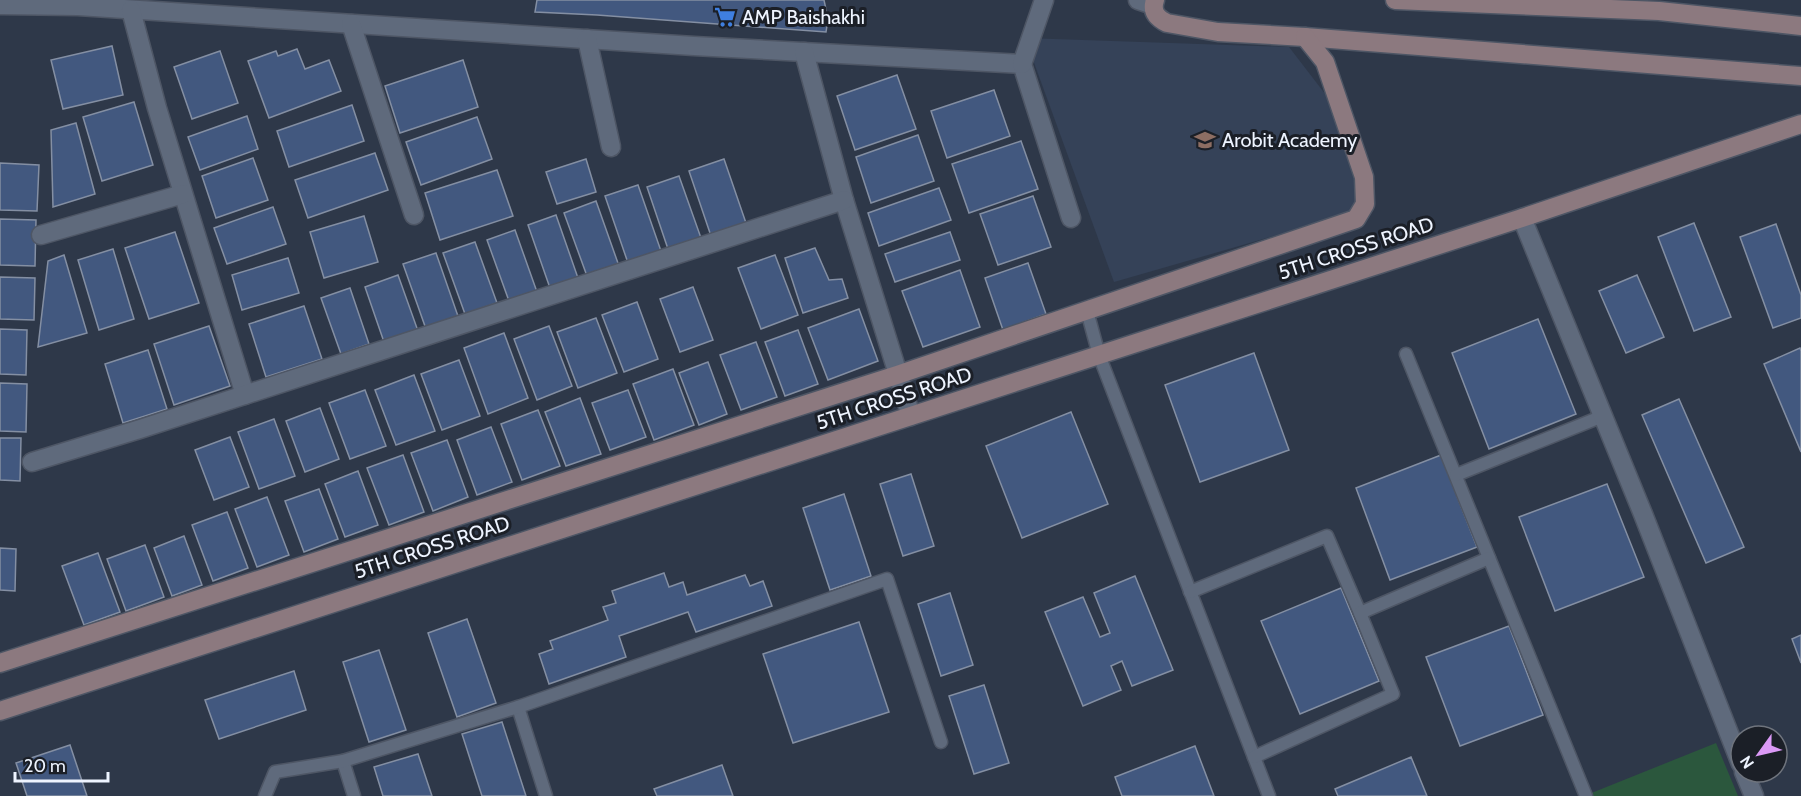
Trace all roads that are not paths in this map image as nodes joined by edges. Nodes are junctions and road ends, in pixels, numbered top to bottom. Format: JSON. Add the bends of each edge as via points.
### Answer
{"nodes":[{"id":1,"x":1044,"y":0,"type":"edge"},
{"id":2,"x":1395,"y":0,"type":"edge"},
{"id":3,"x":1149,"y":2,"type":"edge"},
{"id":4,"x":1507,"y":2,"type":"edge"},
{"id":5,"x":0,"y":5,"type":"edge"},
{"id":6,"x":131,"y":10,"type":"junction"},
{"id":7,"x":351,"y":24,"type":"junction"},
{"id":8,"x":1801,"y":26,"type":"edge"},
{"id":9,"x":1305,"y":37,"type":"junction"},
{"id":10,"x":586,"y":39,"type":"junction"},
{"id":11,"x":804,"y":52,"type":"junction"},
{"id":12,"x":1022,"y":64,"type":"junction"},
{"id":13,"x":1801,"y":76,"type":"edge"},
{"id":14,"x":1801,"y":124,"type":"edge"},
{"id":15,"x":611,"y":147,"type":"dead end"},
{"id":16,"x":183,"y":194,"type":"junction"},
{"id":17,"x":844,"y":200,"type":"junction"},
{"id":18,"x":414,"y":215,"type":"dead end"},
{"id":19,"x":1071,"y":218,"type":"dead end"},
{"id":20,"x":1522,"y":218,"type":"junction"},
{"id":21,"x":41,"y":235,"type":"dead end"},
{"id":22,"x":1087,"y":311,"type":"junction"},
{"id":23,"x":1406,"y":354,"type":"dead end"},
{"id":24,"x":1098,"y":355,"type":"junction"},
{"id":25,"x":897,"y":375,"type":"junction"},
{"id":26,"x":245,"y":395,"type":"junction"},
{"id":27,"x":911,"y":416,"type":"junction"},
{"id":28,"x":1603,"y":416,"type":"junction"},
{"id":29,"x":32,"y":462,"type":"dead end"},
{"id":30,"x":1456,"y":475,"type":"junction"},
{"id":31,"x":1489,"y":558,"type":"junction"},
{"id":32,"x":1190,"y":592,"type":"junction"},
{"id":33,"x":1360,"y":613,"type":"junction"},
{"id":34,"x":0,"y":663,"type":"edge"},
{"id":35,"x":518,"y":707,"type":"junction"},
{"id":36,"x":0,"y":711,"type":"edge"},
{"id":37,"x":1729,"y":734,"type":"edge"},
{"id":38,"x":941,"y":742,"type":"dead end"},
{"id":39,"x":1254,"y":757,"type":"junction"},
{"id":40,"x":343,"y":761,"type":"junction"},
{"id":41,"x":265,"y":796,"type":"edge"},
{"id":42,"x":354,"y":796,"type":"edge"},
{"id":43,"x":546,"y":796,"type":"edge"},
{"id":44,"x":1269,"y":796,"type":"edge"},
{"id":45,"x":1586,"y":796,"type":"edge"}],
"edges":[{"from":1,"to":12,"type":"street"},
{"from":2,"to":4,"type":"street"},
{"from":3,"to":9,"type":"street","via":[[1159,20],[1167,23],[1218,32]]},
{"from":4,"to":8,"type":"street","via":[[1659,11]]},
{"from":5,"to":6,"type":"street"},
{"from":6,"to":7,"type":"street"},
{"from":6,"to":16,"type":"street"},
{"from":7,"to":10,"type":"street"},
{"from":7,"to":18,"type":"street"},
{"from":9,"to":13,"type":"street"},
{"from":9,"to":22,"type":"street","name":"5TH CROSS ROAD","via":[[1325,62],[1364,177],[1365,204],[1356,219]]},
{"from":10,"to":11,"type":"street"},
{"from":10,"to":15,"type":"street"},
{"from":11,"to":12,"type":"street"},
{"from":11,"to":17,"type":"street"},
{"from":12,"to":19,"type":"street"},
{"from":14,"to":20,"type":"street","name":"5TH CROSS ROAD"},
{"from":16,"to":21,"type":"street"},
{"from":16,"to":26,"type":"street"},
{"from":17,"to":25,"type":"street"},
{"from":17,"to":26,"type":"street"},
{"from":20,"to":24,"type":"street","name":"5TH CROSS ROAD"},
{"from":20,"to":28,"type":"street"},
{"from":22,"to":24,"type":"lane"},
{"from":22,"to":25,"type":"street","name":"5TH CROSS ROAD"},
{"from":23,"to":30,"type":"lane"},
{"from":24,"to":27,"type":"street","name":"5TH CROSS ROAD"},
{"from":24,"to":32,"type":"lane"},
{"from":25,"to":27,"type":"street"},
{"from":25,"to":34,"type":"street","name":"5TH CROSS ROAD"},
{"from":26,"to":29,"type":"street"},
{"from":27,"to":36,"type":"street","name":"5TH CROSS ROAD"},
{"from":28,"to":30,"type":"lane"},
{"from":28,"to":37,"type":"street"},
{"from":30,"to":31,"type":"lane"},
{"from":31,"to":33,"type":"lane"},
{"from":31,"to":45,"type":"lane"},
{"from":32,"to":33,"type":"lane","via":[[1327,536]]},
{"from":32,"to":39,"type":"lane"},
{"from":33,"to":39,"type":"lane","via":[[1393,694]]},
{"from":35,"to":38,"type":"lane","via":[[887,579]]},
{"from":35,"to":40,"type":"lane"},
{"from":35,"to":43,"type":"lane"},
{"from":39,"to":44,"type":"lane"},
{"from":40,"to":41,"type":"lane","via":[[275,772]]},
{"from":40,"to":42,"type":"lane"}]}
